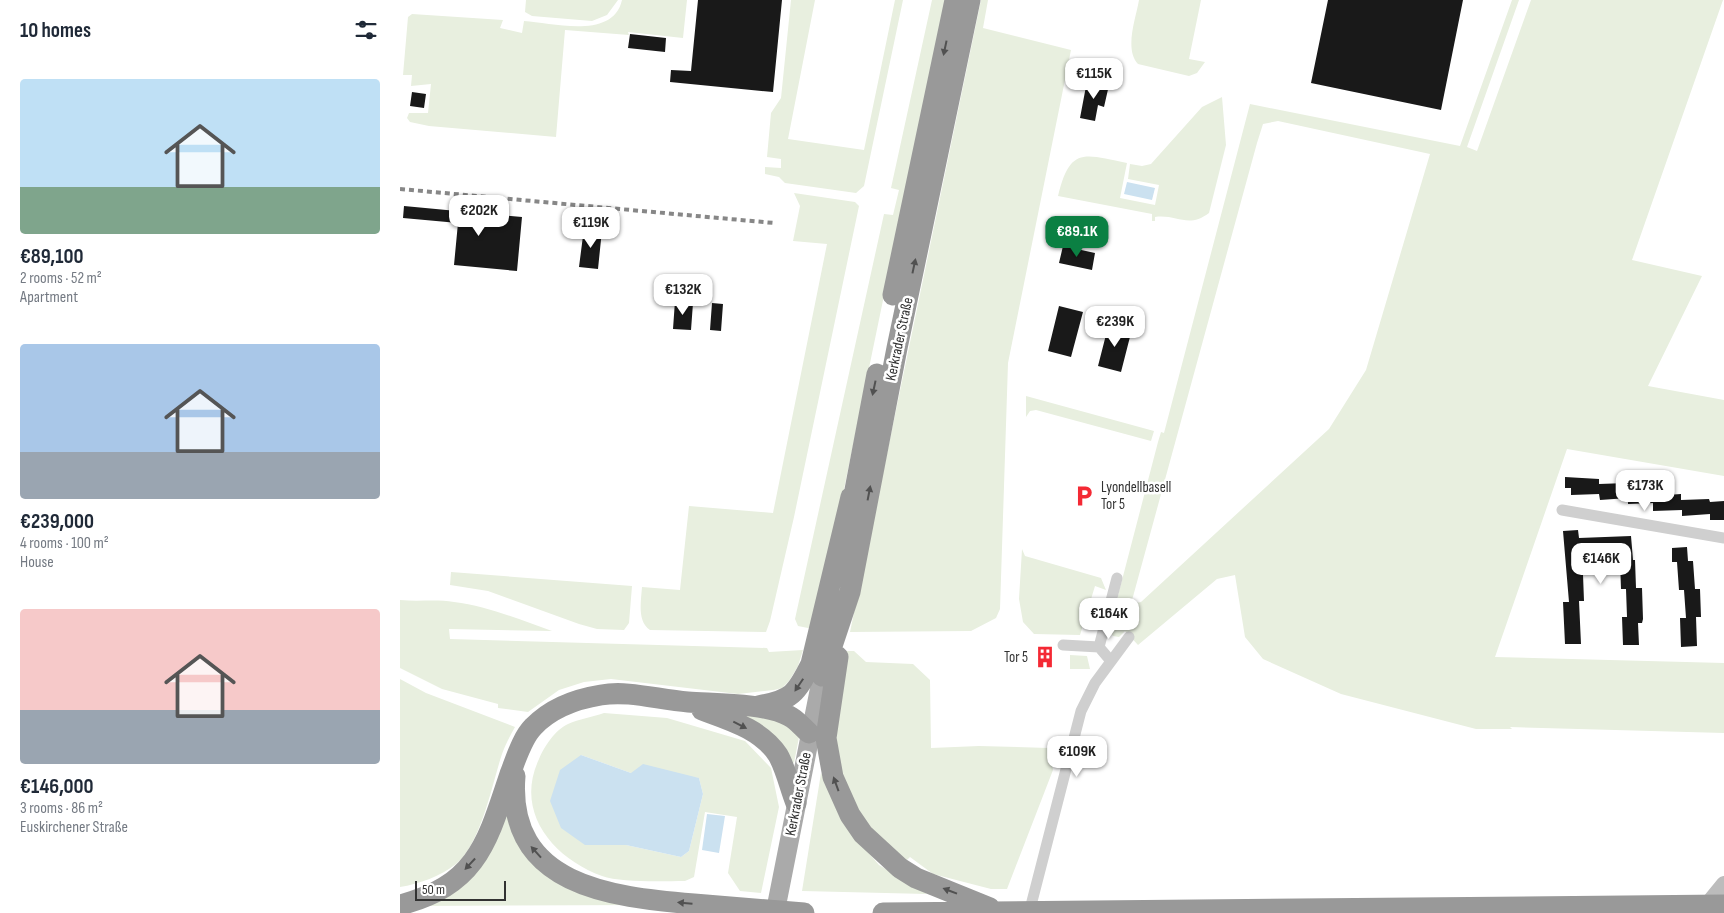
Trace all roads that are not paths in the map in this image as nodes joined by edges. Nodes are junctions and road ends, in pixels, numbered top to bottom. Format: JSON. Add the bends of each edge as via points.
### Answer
{"nodes":[{"id":1,"x":955,"y":0,"type":"edge"},
{"id":2,"x":970,"y":0,"type":"edge"},
{"id":3,"x":861,"y":453,"type":"junction"},
{"id":4,"x":1562,"y":510,"type":"dead end"},
{"id":5,"x":1724,"y":538,"type":"edge"},
{"id":6,"x":1117,"y":578,"type":"dead end"},
{"id":7,"x":850,"y":592,"type":"junction"},
{"id":8,"x":1129,"y":637,"type":"dead end"},
{"id":9,"x":1063,"y":645,"type":"dead end"},
{"id":10,"x":1099,"y":647,"type":"junction"},
{"id":11,"x":1110,"y":660,"type":"junction"},
{"id":12,"x":822,"y":676,"type":"junction"},
{"id":13,"x":678,"y":701,"type":"junction"},
{"id":14,"x":754,"y":706,"type":"junction"},
{"id":15,"x":809,"y":733,"type":"junction"},
{"id":16,"x":517,"y":756,"type":"junction"},
{"id":17,"x":796,"y":803,"type":"junction"},
{"id":18,"x":1724,"y":884,"type":"edge"},
{"id":19,"x":400,"y":905,"type":"edge"},
{"id":20,"x":1724,"y":905,"type":"edge"},
{"id":21,"x":994,"y":910,"type":"junction"},
{"id":22,"x":1028,"y":911,"type":"edge"},
{"id":23,"x":774,"y":913,"type":"edge"},
{"id":24,"x":804,"y":913,"type":"edge"},
{"id":25,"x":883,"y":913,"type":"edge"},
{"id":26,"x":1700,"y":913,"type":"edge"}],
"edges":[{"from":1,"to":3,"type":"highway","name":"Kerkrader Straße","one_way":true},
{"from":7,"to":2,"type":"highway","name":"Kerkrader Straße","one_way":true},
{"from":3,"to":12,"type":"highway","name":"Kerkrader Straße"},
{"from":3,"to":14,"type":"highway","one_way":true,"via":[[811,664],[798,689],[781,702]]},
{"from":4,"to":5,"type":"street"},
{"from":6,"to":10,"type":"street"},
{"from":7,"to":12,"type":"highway","name":"Kerkrader Straße"},
{"from":21,"to":7,"type":"highway","one_way":true,"via":[[916,878],[900,868],[864,834],[840,796],[828,756],[827,723]]},
{"from":8,"to":11,"type":"street"},
{"from":9,"to":10,"type":"street"},
{"from":10,"to":11,"type":"street"},
{"from":11,"to":22,"type":"street","via":[[1080,711]]},
{"from":12,"to":15,"type":"main road","name":"Kerkrader Straße"},
{"from":13,"to":14,"type":"highway"},
{"from":13,"to":16,"type":"highway","via":[[633,695],[576,700],[550,712],[532,728]]},
{"from":13,"to":17,"type":"highway","one_way":true,"via":[[739,723],[763,738],[778,756]]},
{"from":14,"to":15,"type":"highway","via":[[790,716]]},
{"from":15,"to":17,"type":"main road","name":"Kerkrader Straße"},
{"from":16,"to":19,"type":"highway","one_way":true,"via":[[491,831],[475,860],[452,883],[428,898]]},
{"from":24,"to":16,"type":"highway","one_way":true,"via":[[641,899],[592,889],[556,872],[532,849],[520,825],[514,795]]},
{"from":17,"to":23,"type":"main road","name":"Kerkrader Straße"},
{"from":18,"to":26,"type":"street"},
{"from":20,"to":22,"type":"highway"},
{"from":21,"to":22,"type":"highway"},
{"from":21,"to":25,"type":"highway"}]}
